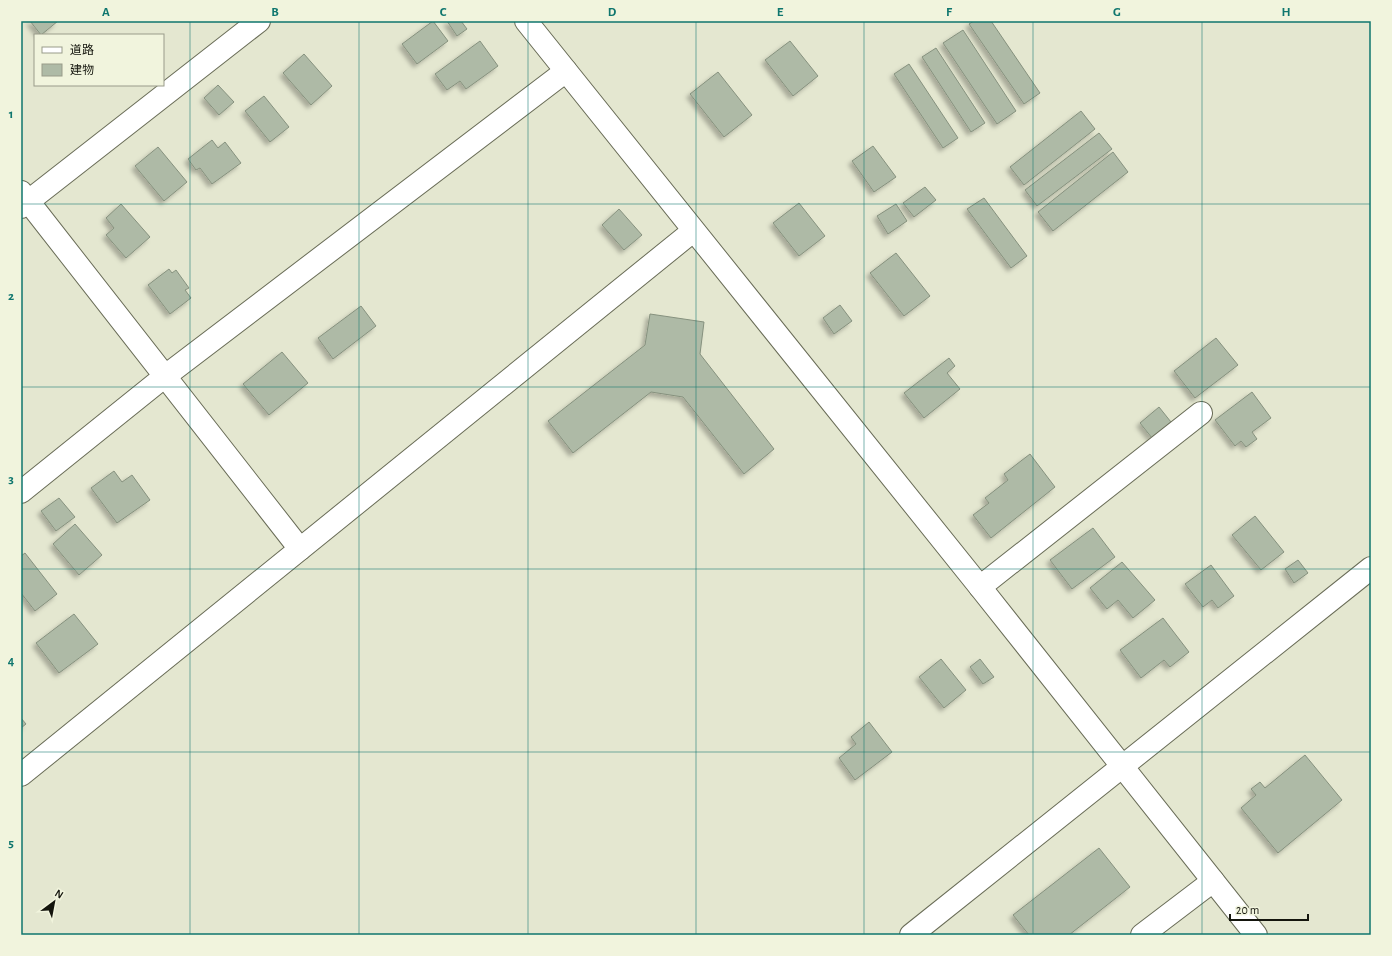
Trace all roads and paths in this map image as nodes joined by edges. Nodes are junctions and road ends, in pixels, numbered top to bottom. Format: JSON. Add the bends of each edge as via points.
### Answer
{"nodes":[{"id":1,"x":259,"y":21,"type":"edge"},
{"id":2,"x":526,"y":21,"type":"edge"},
{"id":3,"x":566,"y":71,"type":"junction"},
{"id":4,"x":23,"y":200,"type":"edge"},
{"id":5,"x":693,"y":231,"type":"junction"},
{"id":6,"x":164,"y":378,"type":"junction"},
{"id":7,"x":1201,"y":413,"type":"dead end"},
{"id":8,"x":21,"y":492,"type":"edge"},
{"id":9,"x":300,"y":549,"type":"junction"},
{"id":10,"x":1371,"y":568,"type":"edge"},
{"id":11,"x":980,"y":587,"type":"junction"},
{"id":12,"x":1122,"y":767,"type":"junction"},
{"id":13,"x":21,"y":775,"type":"edge"},
{"id":14,"x":1213,"y":881,"type":"junction"},
{"id":15,"x":911,"y":935,"type":"edge"},
{"id":16,"x":1142,"y":935,"type":"edge"},
{"id":17,"x":1256,"y":935,"type":"edge"}],
"edges":[{"from":1,"to":4,"type":"street"},
{"from":2,"to":3,"type":"street"},
{"from":3,"to":5,"type":"street"},
{"from":3,"to":6,"type":"street"},
{"from":4,"to":6,"type":"street"},
{"from":5,"to":9,"type":"street"},
{"from":5,"to":11,"type":"street"},
{"from":6,"to":8,"type":"street"},
{"from":6,"to":9,"type":"street"},
{"from":7,"to":11,"type":"street"},
{"from":9,"to":13,"type":"street"},
{"from":10,"to":12,"type":"street"},
{"from":11,"to":12,"type":"street"},
{"from":12,"to":14,"type":"street"},
{"from":12,"to":15,"type":"street"},
{"from":14,"to":16,"type":"street"},
{"from":14,"to":17,"type":"street"}]}
